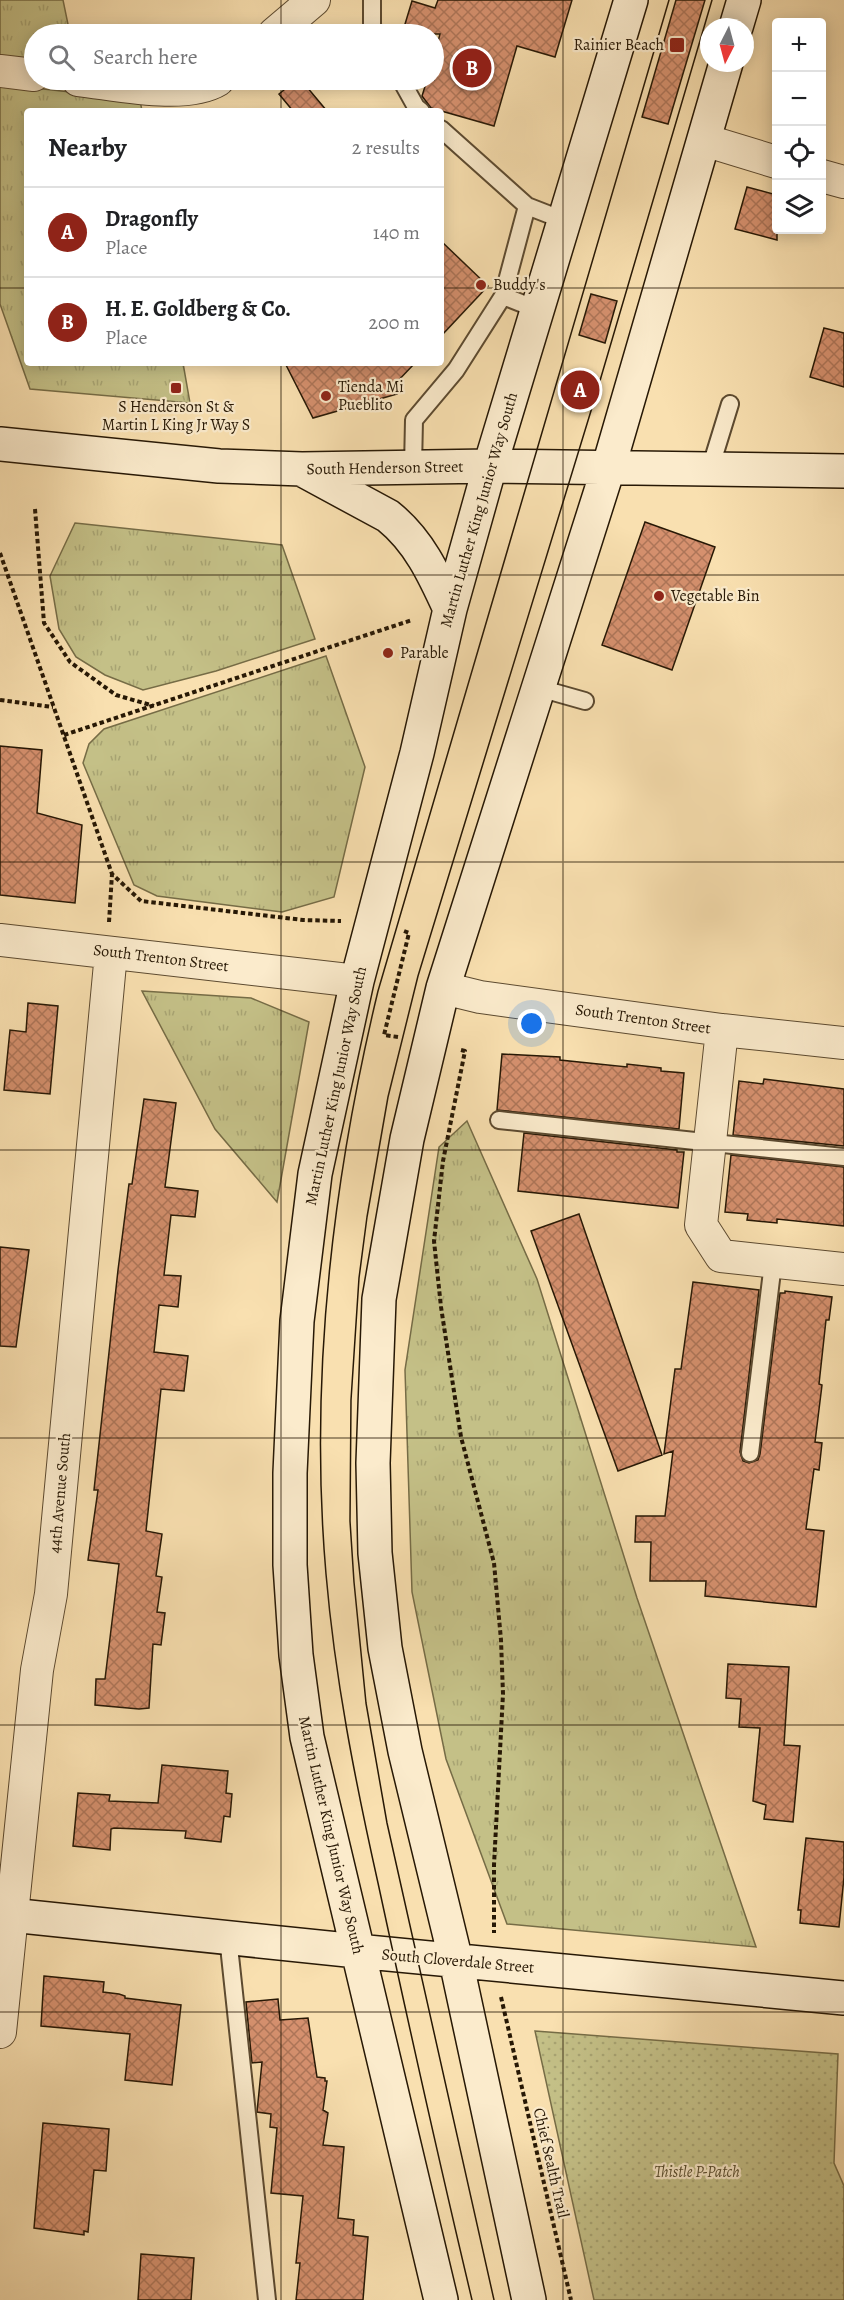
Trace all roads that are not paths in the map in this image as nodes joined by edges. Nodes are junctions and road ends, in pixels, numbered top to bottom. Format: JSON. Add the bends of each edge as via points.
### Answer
{"nodes":[{"id":1,"x":314,"y":0,"type":"edge"},
{"id":2,"x":372,"y":0,"type":"edge"},
{"id":3,"x":631,"y":0,"type":"edge"},
{"id":4,"x":744,"y":0,"type":"edge"},
{"id":5,"x":739,"y":18,"type":"edge"},
{"id":6,"x":286,"y":24,"type":"edge"},
{"id":7,"x":372,"y":24,"type":"edge"},
{"id":8,"x":0,"y":70,"type":"edge"},
{"id":9,"x":723,"y":72,"type":"edge"},
{"id":10,"x":24,"y":74,"type":"edge"},
{"id":11,"x":407,"y":90,"type":"edge"},
{"id":12,"x":417,"y":108,"type":"edge"},
{"id":13,"x":444,"y":132,"type":"edge"},
{"id":14,"x":704,"y":140,"type":"junction"},
{"id":15,"x":772,"y":160,"type":"edge"},
{"id":16,"x":826,"y":177,"type":"edge"},
{"id":17,"x":844,"y":182,"type":"edge"},
{"id":18,"x":527,"y":206,"type":"junction"},
{"id":19,"x":563,"y":220,"type":"junction"},
{"id":20,"x":503,"y":296,"type":"junction"},
{"id":21,"x":536,"y":309,"type":"junction"},
{"id":22,"x":730,"y":404,"type":"dead end"},
{"id":23,"x":0,"y":444,"type":"edge"},
{"id":24,"x":490,"y":466,"type":"junction"},
{"id":25,"x":413,"y":467,"type":"junction"},
{"id":26,"x":302,"y":469,"type":"junction"},
{"id":27,"x":608,"y":469,"type":"junction"},
{"id":28,"x":710,"y":469,"type":"junction"},
{"id":29,"x":844,"y":471,"type":"edge"},
{"id":30,"x":450,"y":609,"type":"junction"},
{"id":31,"x":539,"y":688,"type":"junction"},
{"id":32,"x":585,"y":701,"type":"dead end"},
{"id":33,"x":0,"y":940,"type":"edge"},
{"id":34,"x":111,"y":952,"type":"junction"},
{"id":35,"x":357,"y":981,"type":"junction"},
{"id":36,"x":443,"y":987,"type":"junction"},
{"id":37,"x":722,"y":1030,"type":"junction"},
{"id":38,"x":844,"y":1043,"type":"edge"},
{"id":39,"x":499,"y":1120,"type":"dead end"},
{"id":40,"x":708,"y":1142,"type":"junction"},
{"id":41,"x":844,"y":1157,"type":"edge"},
{"id":42,"x":773,"y":1263,"type":"junction"},
{"id":43,"x":844,"y":1269,"type":"edge"},
{"id":44,"x":750,"y":1453,"type":"dead end"},
{"id":45,"x":6,"y":1915,"type":"edge"},
{"id":46,"x":228,"y":1937,"type":"junction"},
{"id":47,"x":357,"y":1952,"type":"junction"},
{"id":48,"x":456,"y":1961,"type":"junction"},
{"id":49,"x":844,"y":1998,"type":"edge"},
{"id":50,"x":0,"y":2032,"type":"edge"},
{"id":51,"x":267,"y":2300,"type":"edge"},
{"id":52,"x":441,"y":2300,"type":"edge"},
{"id":53,"x":529,"y":2300,"type":"edge"}],
"edges":[{"from":1,"to":6,"type":"street"},
{"from":2,"to":7,"type":"lane"},
{"from":3,"to":19,"type":"main road","name":"Martin Luther King Junior Way South"},
{"from":4,"to":5,"type":"main road"},
{"from":8,"to":10,"type":"street"},
{"from":9,"to":14,"type":"main road"},
{"from":11,"to":12,"type":"lane"},
{"from":13,"to":18,"type":"lane"},
{"from":14,"to":15,"type":"street"},
{"from":14,"to":27,"type":"main road"},
{"from":16,"to":17,"type":"street"},
{"from":18,"to":19,"type":"lane"},
{"from":18,"to":20,"type":"lane"},
{"from":19,"to":21,"type":"main road","name":"Martin Luther King Junior Way South"},
{"from":20,"to":21,"type":"lane"},
{"from":20,"to":25,"type":"lane","via":[[456,370],[414,420]]},
{"from":21,"to":24,"type":"main road","name":"Martin Luther King Junior Way South"},
{"from":22,"to":28,"type":"lane"},
{"from":23,"to":26,"type":"main road","name":"South Henderson Street","via":[[219,466]]},
{"from":24,"to":25,"type":"main road","name":"South Henderson Street"},
{"from":24,"to":27,"type":"main road","name":"South Henderson Street"},
{"from":24,"to":30,"type":"main road","name":"Martin Luther King Junior Way South"},
{"from":25,"to":26,"type":"main road","name":"South Henderson Street"},
{"from":26,"to":30,"type":"main road","via":[[399,525],[433,570]]},
{"from":27,"to":28,"type":"main road","name":"South Henderson Street"},
{"from":27,"to":31,"type":"main road"},
{"from":28,"to":29,"type":"main road","name":"South Henderson Street"},
{"from":30,"to":35,"type":"main road","name":"Martin Luther King Junior Way South"},
{"from":31,"to":32,"type":"lane"},
{"from":31,"to":36,"type":"main road"},
{"from":33,"to":34,"type":"street","name":"South Trenton Street"},
{"from":34,"to":35,"type":"street","name":"South Trenton Street"},
{"from":34,"to":45,"type":"street","name":"44th Avenue South","via":[[51,1594],[37,1670]]},
{"from":35,"to":47,"type":"main road","name":"Martin Luther King Junior Way South","via":[[315,1174],[297,1321],[290,1473],[290,1565],[307,1737]]},
{"from":36,"to":37,"type":"street","name":"South Trenton Street","via":[[480,997]]},
{"from":36,"to":48,"type":"main road","via":[[407,1139],[380,1299],[373,1463],[375,1552],[385,1648],[405,1751]]},
{"from":37,"to":38,"type":"street","name":"South Trenton Street"},
{"from":37,"to":40,"type":"street"},
{"from":39,"to":40,"type":"lane"},
{"from":40,"to":41,"type":"lane"},
{"from":40,"to":42,"type":"street","via":[[701,1225],[721,1256]]},
{"from":42,"to":43,"type":"street"},
{"from":42,"to":44,"type":"lane"},
{"from":45,"to":46,"type":"main road","name":"South Cloverdale Street"},
{"from":45,"to":50,"type":"street","name":"44th Avenue South"},
{"from":46,"to":47,"type":"main road","name":"South Cloverdale Street"},
{"from":46,"to":51,"type":"lane"},
{"from":47,"to":48,"type":"main road","name":"South Cloverdale Street"},
{"from":47,"to":52,"type":"main road","name":"Martin Luther King Junior Way South"},
{"from":48,"to":49,"type":"main road","name":"South Cloverdale Street"},
{"from":48,"to":53,"type":"main road"}]}
